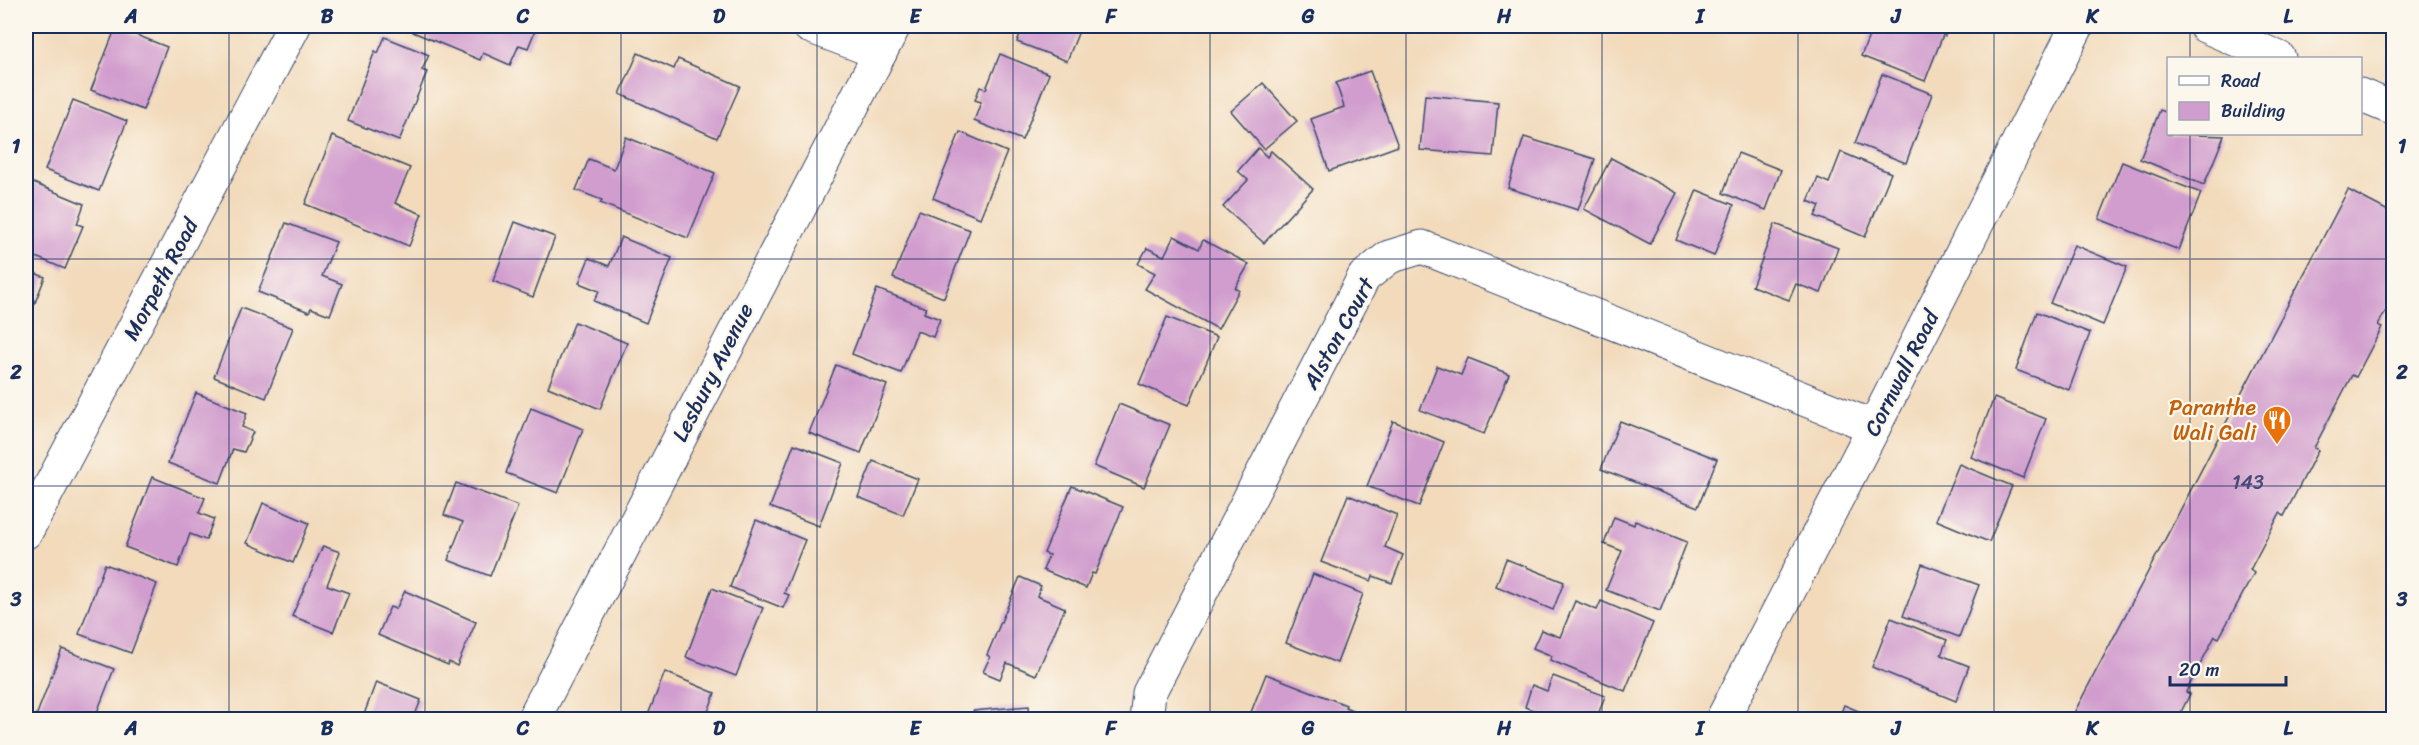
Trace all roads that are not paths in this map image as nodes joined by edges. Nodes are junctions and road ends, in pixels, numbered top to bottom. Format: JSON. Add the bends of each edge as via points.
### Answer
{"nodes":[{"id":1,"x":294,"y":26,"type":"edge"},
{"id":2,"x":809,"y":26,"type":"edge"},
{"id":3,"x":2077,"y":26,"type":"edge"},
{"id":4,"x":2205,"y":26,"type":"edge"},
{"id":5,"x":887,"y":39,"type":"edge"},
{"id":6,"x":2277,"y":57,"type":"edge"},
{"id":7,"x":2362,"y":94,"type":"edge"},
{"id":8,"x":2394,"y":109,"type":"edge"},
{"id":9,"x":1874,"y":427,"type":"junction"},
{"id":10,"x":26,"y":532,"type":"edge"},
{"id":11,"x":533,"y":720,"type":"edge"},
{"id":12,"x":1146,"y":720,"type":"edge"},
{"id":13,"x":1722,"y":720,"type":"edge"}],
"edges":[{"from":1,"to":10,"type":"street","name":"Morpeth Road"},
{"from":2,"to":5,"type":"street"},
{"from":3,"to":9,"type":"street","name":"Cornwall Road"},
{"from":4,"to":6,"type":"street"},
{"from":5,"to":11,"type":"street","name":"Lesbury Avenue"},
{"from":7,"to":8,"type":"street"},
{"from":9,"to":12,"type":"street","name":"Alston Court","via":[[1422,247],[1389,257],[1364,277],[1149,693]]},
{"from":9,"to":13,"type":"street","name":"Cornwall Road"}]}
